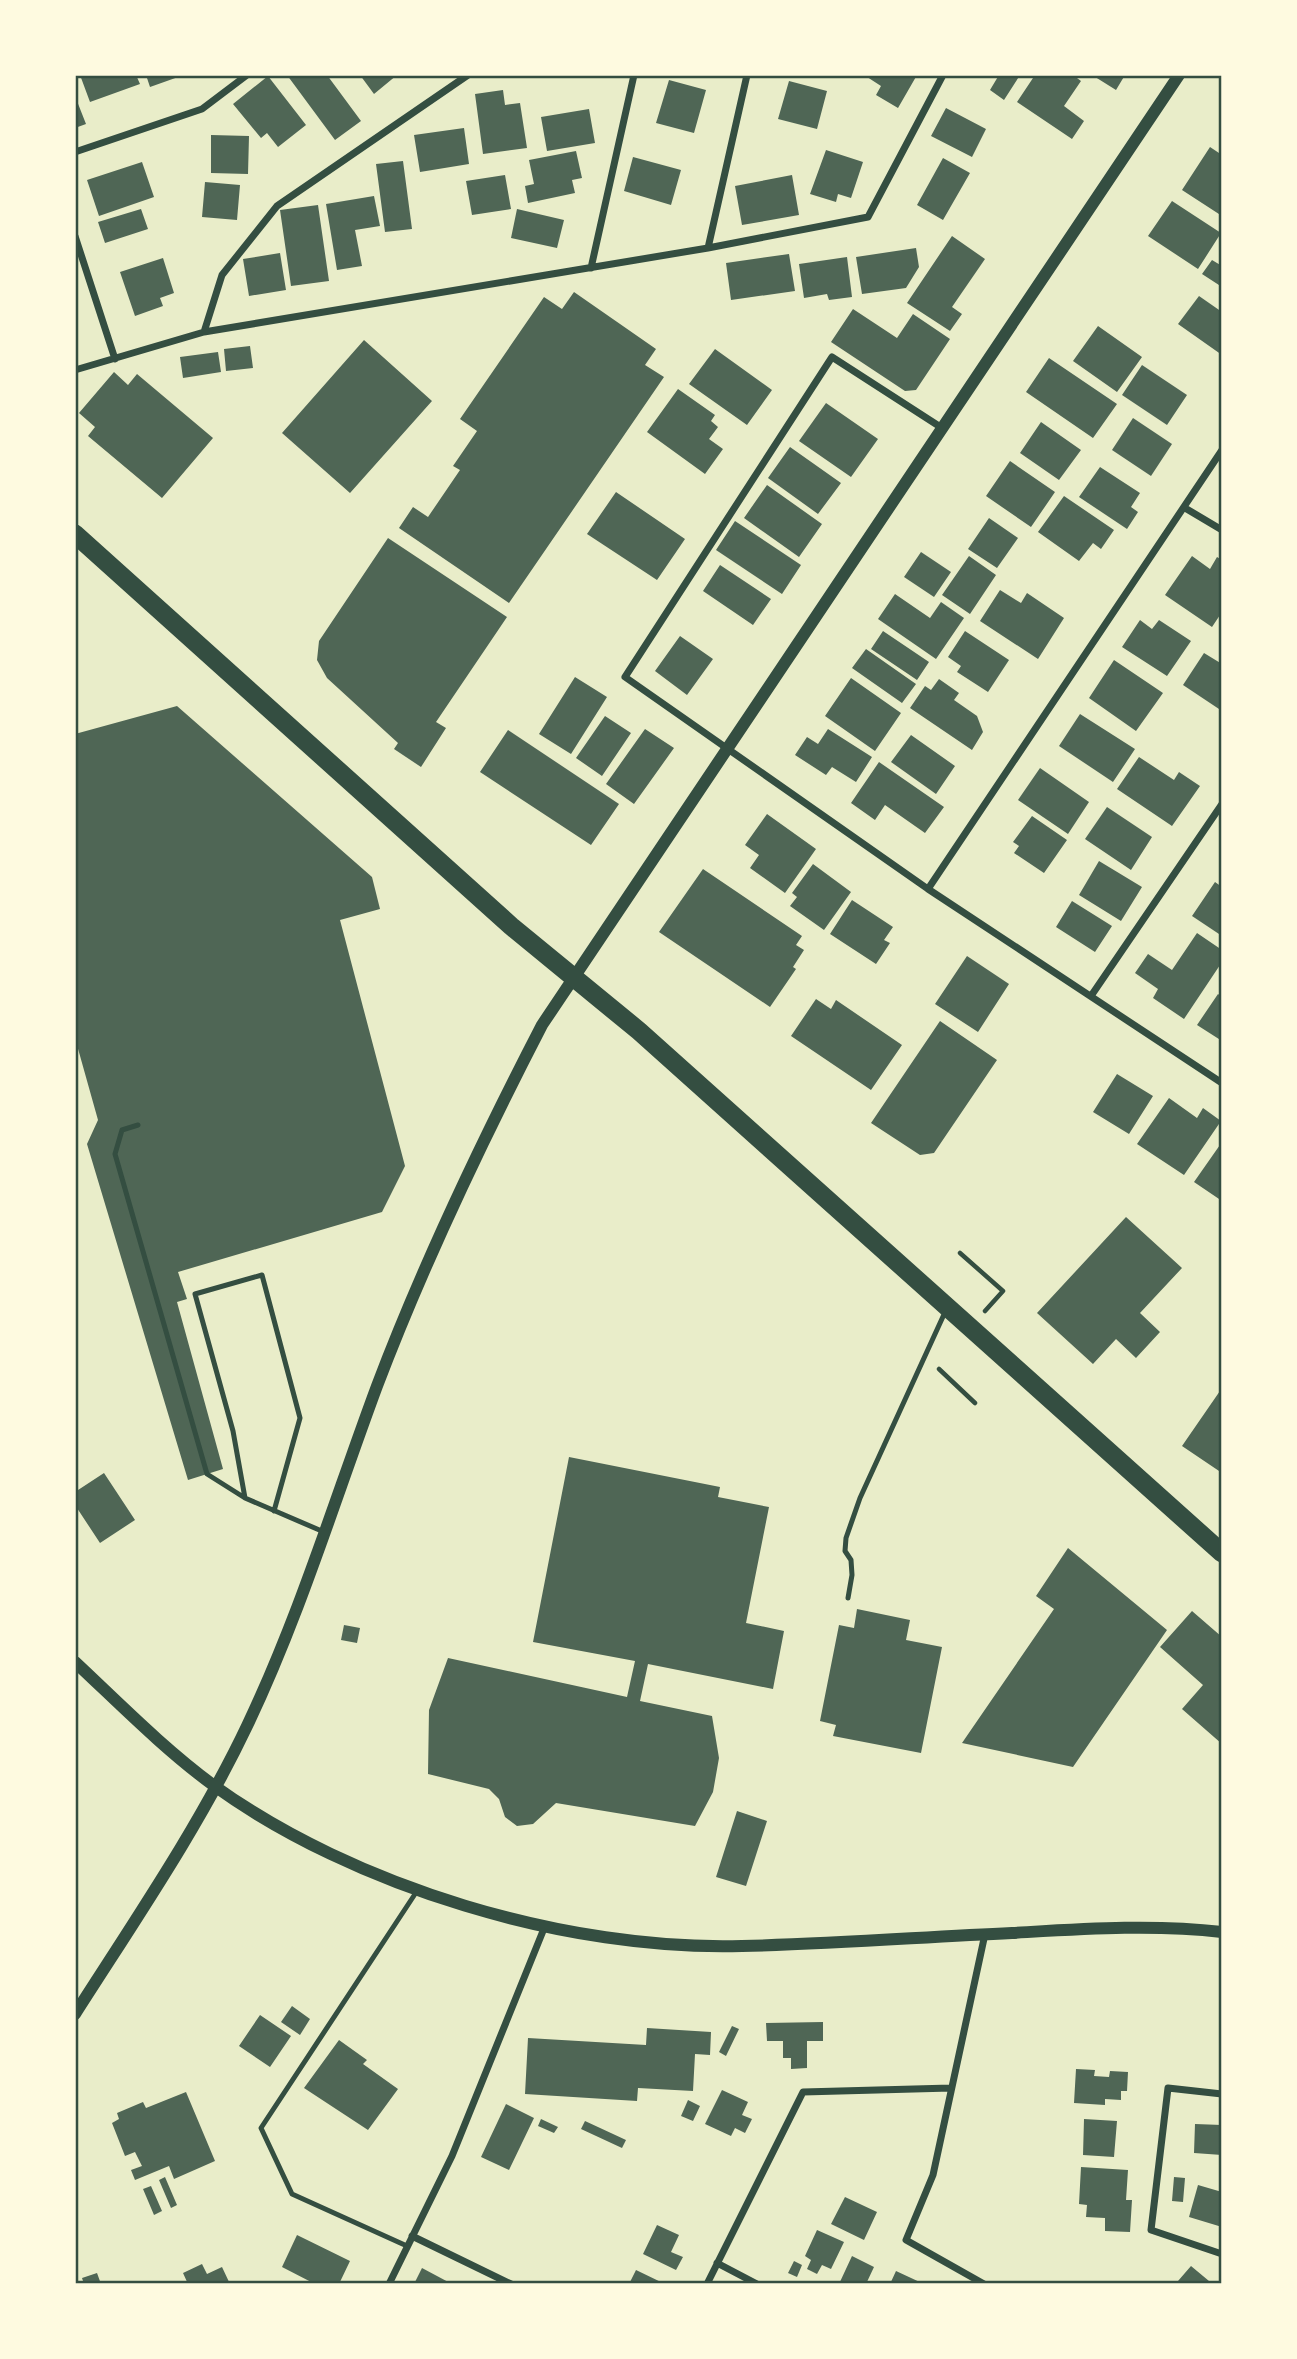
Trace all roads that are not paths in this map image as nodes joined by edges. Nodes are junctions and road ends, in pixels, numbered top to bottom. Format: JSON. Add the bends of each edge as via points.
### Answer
{"nodes":[{"id":1,"x":247,"y":75,"type":"edge"},
{"id":2,"x":468,"y":75,"type":"edge"},
{"id":3,"x":634,"y":75,"type":"edge"},
{"id":4,"x":747,"y":75,"type":"edge"},
{"id":5,"x":943,"y":75,"type":"edge"},
{"id":6,"x":1179,"y":75,"type":"edge"},
{"id":7,"x":75,"y":152,"type":"edge"},
{"id":8,"x":75,"y":236,"type":"edge"},
{"id":9,"x":708,"y":248,"type":"junction"},
{"id":10,"x":591,"y":268,"type":"junction"},
{"id":11,"x":204,"y":332,"type":"junction"},
{"id":12,"x":115,"y":359,"type":"junction"},
{"id":13,"x":75,"y":370,"type":"edge"},
{"id":14,"x":942,"y":428,"type":"junction"},
{"id":15,"x":1222,"y":450,"type":"edge"},
{"id":16,"x":1185,"y":508,"type":"junction"},
{"id":17,"x":1222,"y":530,"type":"edge"},
{"id":18,"x":75,"y":534,"type":"edge"},
{"id":19,"x":728,"y":747,"type":"junction"},
{"id":20,"x":1222,"y":804,"type":"edge"},
{"id":21,"x":928,"y":889,"type":"junction"},
{"id":22,"x":574,"y":976,"type":"junction"},
{"id":23,"x":1091,"y":996,"type":"junction"},
{"id":24,"x":1222,"y":1083,"type":"edge"},
{"id":25,"x":138,"y":1125,"type":"dead end"},
{"id":26,"x":947,"y":1307,"type":"junction"},
{"id":27,"x":245,"y":1498,"type":"junction"},
{"id":28,"x":274,"y":1511,"type":"junction"},
{"id":29,"x":324,"y":1532,"type":"junction"},
{"id":30,"x":1222,"y":1553,"type":"edge"},
{"id":31,"x":848,"y":1598,"type":"dead end"},
{"id":32,"x":75,"y":1662,"type":"edge"},
{"id":33,"x":215,"y":1786,"type":"junction"},
{"id":34,"x":417,"y":1891,"type":"junction"},
{"id":35,"x":545,"y":1926,"type":"junction"},
{"id":36,"x":1222,"y":1932,"type":"edge"},
{"id":37,"x":985,"y":1934,"type":"junction"},
{"id":38,"x":75,"y":2014,"type":"edge"},
{"id":39,"x":951,"y":2088,"type":"junction"},
{"id":40,"x":1222,"y":2094,"type":"edge"},
{"id":41,"x":412,"y":2236,"type":"junction"},
{"id":42,"x":408,"y":2246,"type":"junction"},
{"id":43,"x":1222,"y":2254,"type":"edge"},
{"id":44,"x":717,"y":2263,"type":"junction"},
{"id":45,"x":389,"y":2284,"type":"edge"},
{"id":46,"x":511,"y":2284,"type":"edge"},
{"id":47,"x":706,"y":2284,"type":"edge"},
{"id":48,"x":757,"y":2284,"type":"edge"},
{"id":49,"x":984,"y":2284,"type":"edge"}],
"edges":[{"from":1,"to":7,"type":"street","via":[[202,109]]},
{"from":2,"to":11,"type":"street","via":[[277,206],[222,275]]},
{"from":3,"to":10,"type":"street"},
{"from":4,"to":9,"type":"street"},
{"from":5,"to":9,"type":"street","via":[[868,218]]},
{"from":6,"to":14,"type":"street"},
{"from":8,"to":12,"type":"street"},
{"from":9,"to":10,"type":"street"},
{"from":10,"to":11,"type":"street"},
{"from":11,"to":12,"type":"street"},
{"from":12,"to":13,"type":"street"},
{"from":14,"to":19,"type":"street"},
{"from":14,"to":19,"type":"street","via":[[832,357],[625,677]]},
{"from":15,"to":16,"type":"street"},
{"from":16,"to":17,"type":"street"},
{"from":16,"to":21,"type":"street"},
{"from":18,"to":22,"type":"highway","via":[[511,926]]},
{"from":19,"to":21,"type":"street"},
{"from":19,"to":22,"type":"street"},
{"from":20,"to":23,"type":"street"},
{"from":21,"to":23,"type":"street"},
{"from":22,"to":26,"type":"highway"},
{"from":22,"to":29,"type":"street","via":[[542,1025],[475,1154],[378,1383]]},
{"from":23,"to":24,"type":"street"},
{"from":25,"to":27,"type":"lane","via":[[122,1130],[115,1154],[207,1474]]},
{"from":26,"to":30,"type":"highway"},
{"from":26,"to":31,"type":"lane","via":[[846,1538],[845,1550],[851,1560]]},
{"from":27,"to":28,"type":"lane"},
{"from":27,"to":28,"type":"lane","via":[[233,1432],[195,1294],[262,1275],[300,1418]]},
{"from":28,"to":29,"type":"lane"},
{"from":29,"to":33,"type":"street","via":[[248,1723]]},
{"from":32,"to":33,"type":"street","via":[[178,1758]]},
{"from":33,"to":34,"type":"street","via":[[297,1837]]},
{"from":33,"to":38,"type":"street","via":[[186,1840]]},
{"from":34,"to":35,"type":"street"},
{"from":34,"to":42,"type":"lane","via":[[261,2128],[292,2194]]},
{"from":35,"to":37,"type":"street","via":[[645,1941],[739,1947]]},
{"from":35,"to":41,"type":"street","via":[[452,2156]]},
{"from":36,"to":37,"type":"street","via":[[1145,1927]]},
{"from":37,"to":39,"type":"street"},
{"from":39,"to":44,"type":"street","via":[[803,2092]]},
{"from":39,"to":49,"type":"street","via":[[933,2175],[906,2240]]},
{"from":40,"to":43,"type":"street","via":[[1168,2088],[1151,2230]]},
{"from":41,"to":42,"type":"street"},
{"from":41,"to":46,"type":"street"},
{"from":42,"to":45,"type":"street"},
{"from":44,"to":47,"type":"street"},
{"from":44,"to":48,"type":"street"}]}
